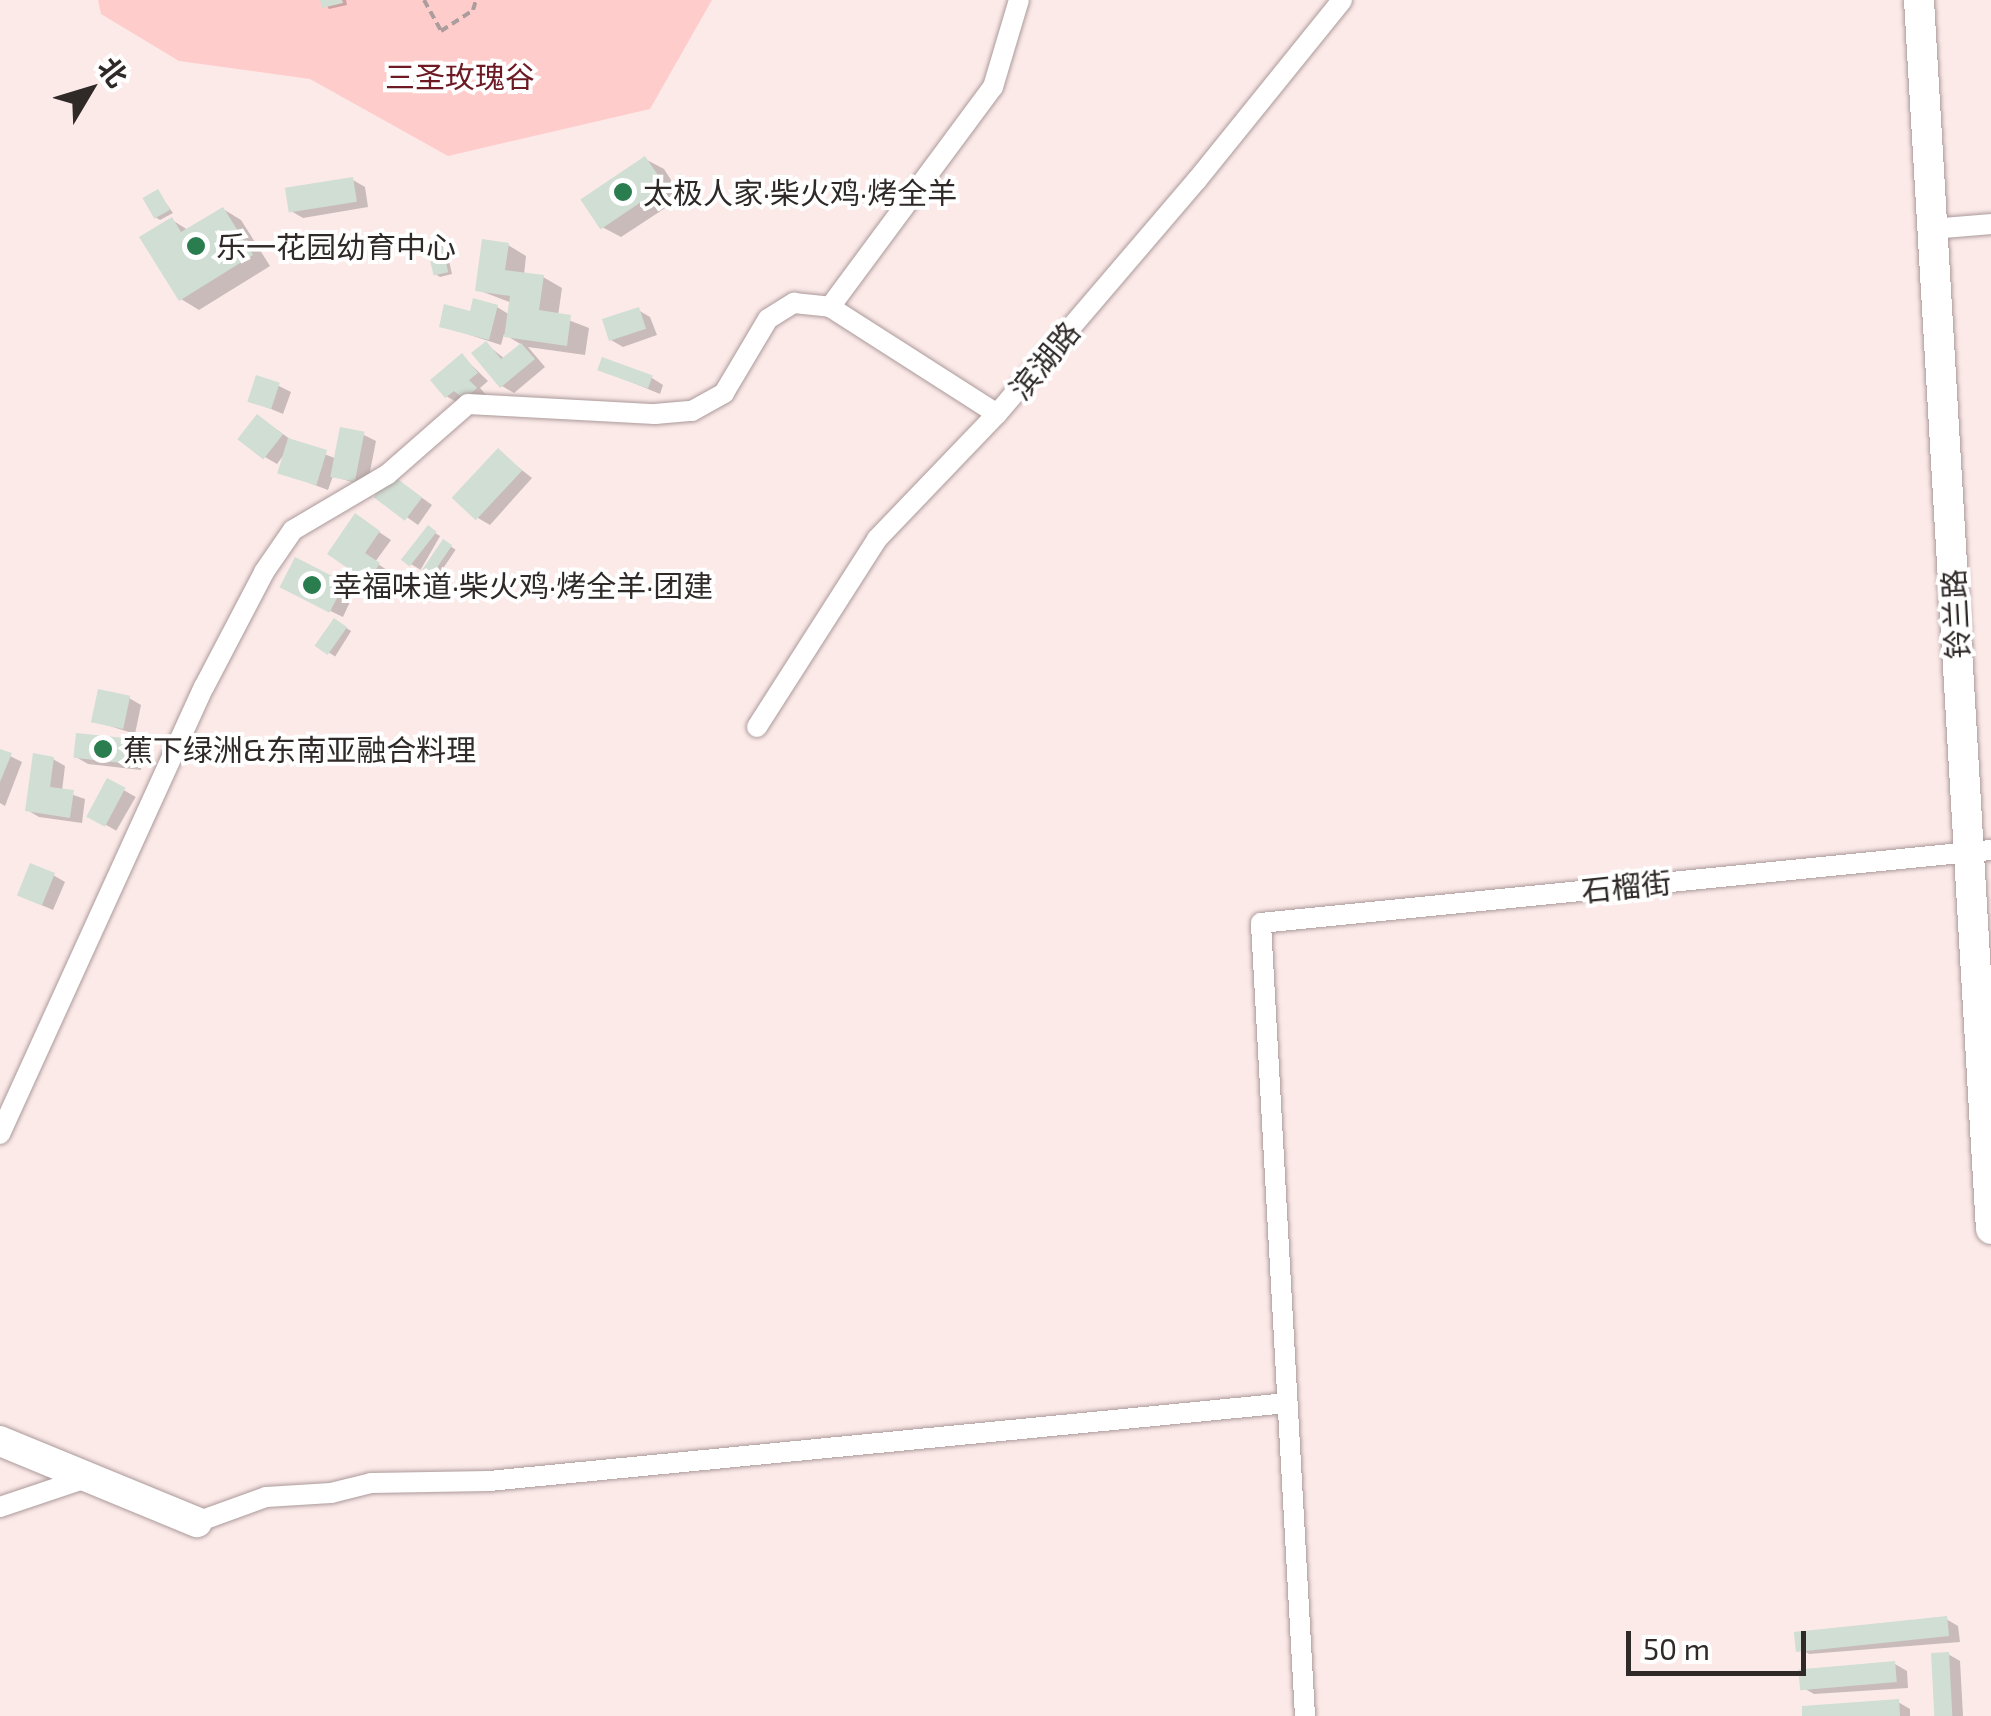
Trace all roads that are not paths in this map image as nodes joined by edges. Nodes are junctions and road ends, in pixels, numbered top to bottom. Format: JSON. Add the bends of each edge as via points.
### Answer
{"nodes":[{"id":1,"x":1019,"y":0,"type":"edge"},
{"id":2,"x":1342,"y":0,"type":"edge"},
{"id":3,"x":1918,"y":0,"type":"edge"},
{"id":4,"x":1991,"y":224,"type":"edge"},
{"id":5,"x":1932,"y":229,"type":"junction"},
{"id":6,"x":830,"y":307,"type":"junction"},
{"id":7,"x":997,"y":414,"type":"junction"},
{"id":8,"x":758,"y":726,"type":"dead end"},
{"id":9,"x":1980,"y":851,"type":"edge"},
{"id":10,"x":0,"y":1134,"type":"edge"},
{"id":11,"x":1991,"y":1229,"type":"edge"},
{"id":12,"x":1287,"y":1404,"type":"junction"},
{"id":13,"x":0,"y":1441,"type":"edge"},
{"id":14,"x":83,"y":1479,"type":"junction"},
{"id":15,"x":0,"y":1507,"type":"edge"},
{"id":16,"x":197,"y":1522,"type":"joint"},
{"id":17,"x":1304,"y":1716,"type":"edge"}],
"edges":[{"from":1,"to":6,"type":"street","via":[[994,88]]},
{"from":2,"to":7,"type":"street","name":"滨湖路"},
{"from":3,"to":5,"type":"street","name":"铃兰路"},
{"from":4,"to":5,"type":"street"},
{"from":5,"to":9,"type":"street","name":"铃兰路"},
{"from":6,"to":7,"type":"street"},
{"from":6,"to":10,"type":"street","via":[[794,303],[768,319],[724,394],[692,411],[468,404],[388,474],[293,530],[204,687]]},
{"from":7,"to":8,"type":"street","name":"滨湖路","via":[[877,539]]},
{"from":9,"to":11,"type":"street","name":"铃兰路"},
{"from":9,"to":12,"type":"street","name":"石榴街","via":[[1261,923]]},
{"from":12,"to":16,"type":"street","via":[[488,1481],[371,1484],[266,1497]]},
{"from":12,"to":17,"type":"street"},
{"from":13,"to":14,"type":"street"},
{"from":14,"to":15,"type":"street"},
{"from":14,"to":16,"type":"street"}]}
